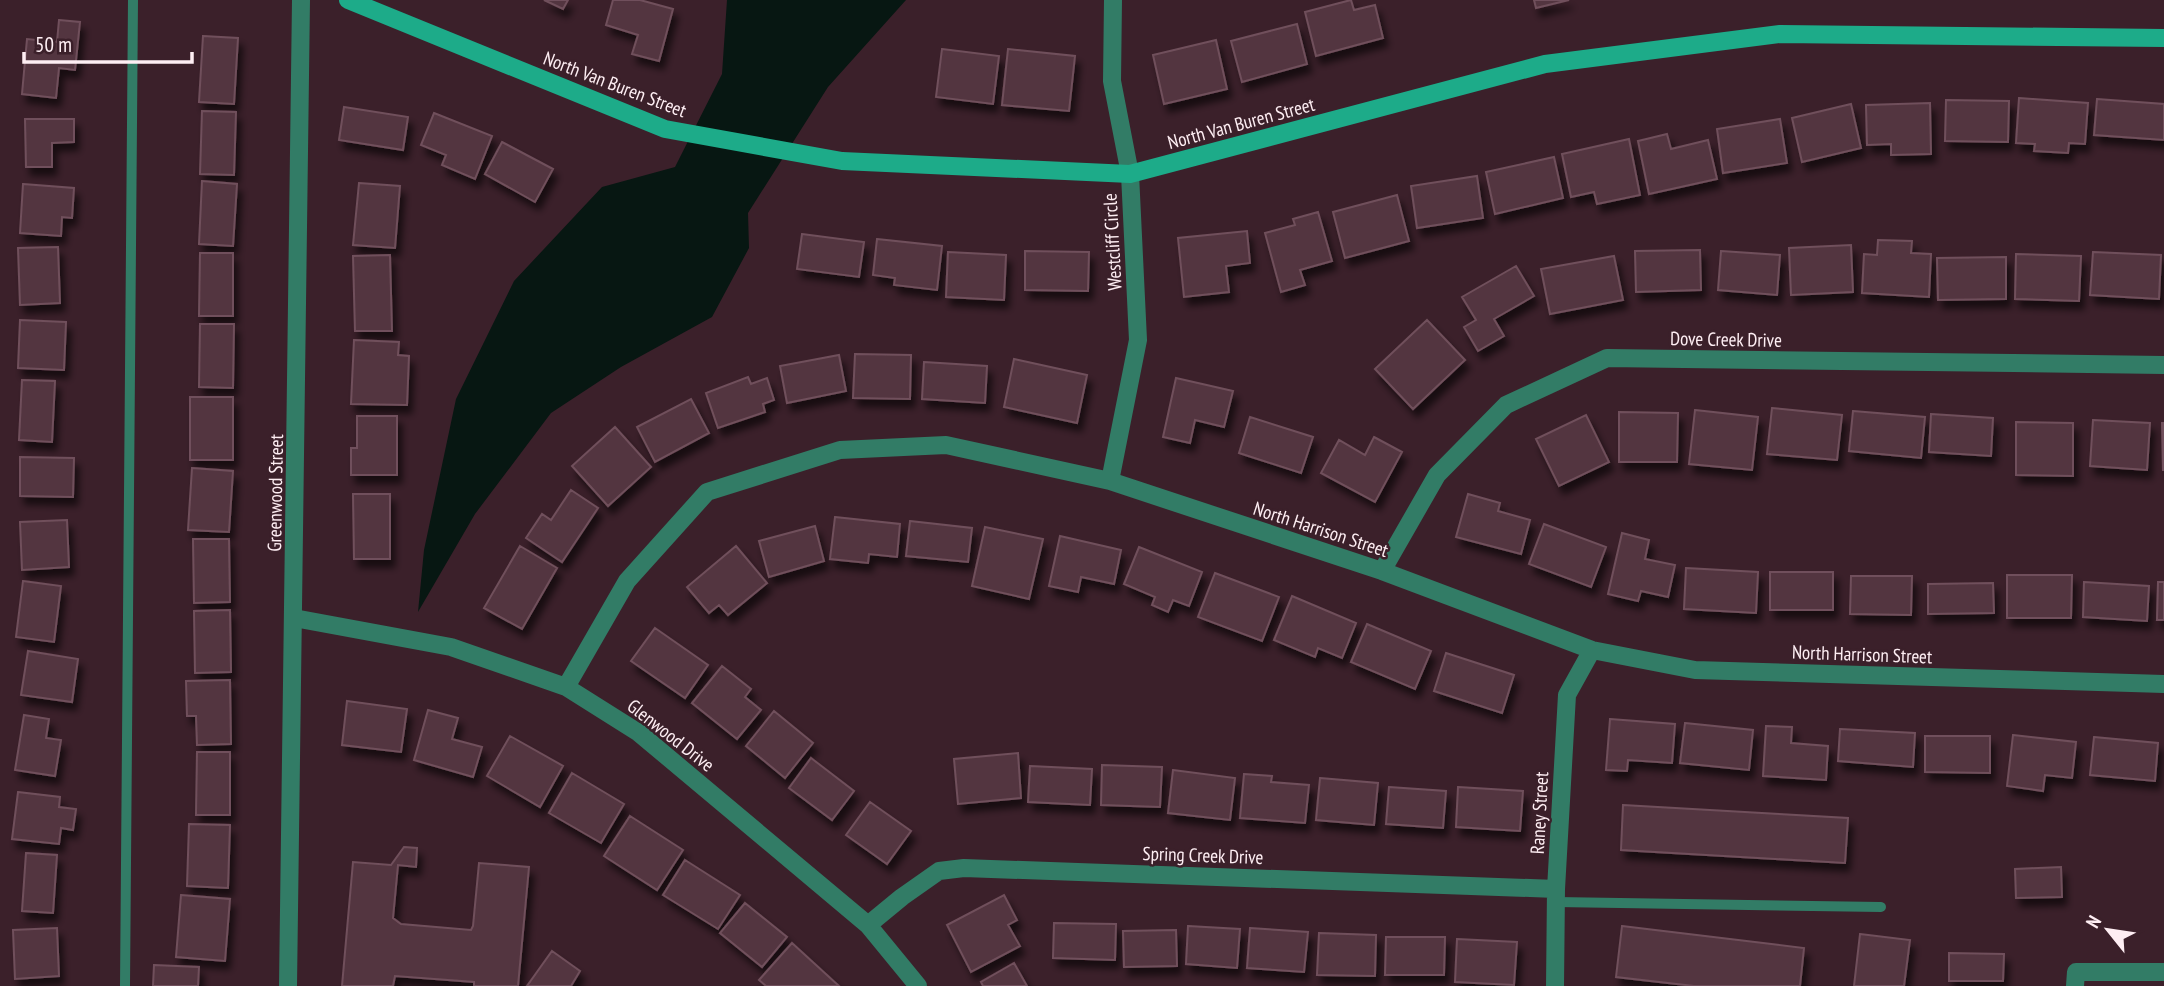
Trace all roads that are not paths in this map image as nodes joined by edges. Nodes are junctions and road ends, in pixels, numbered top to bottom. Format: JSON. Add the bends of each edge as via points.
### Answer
{"nodes":[{"id":1,"x":133,"y":0,"type":"edge"},
{"id":2,"x":302,"y":0,"type":"edge"},
{"id":3,"x":348,"y":0,"type":"edge"},
{"id":4,"x":1113,"y":0,"type":"edge"},
{"id":5,"x":2164,"y":38,"type":"edge"},
{"id":6,"x":1130,"y":174,"type":"junction"},
{"id":7,"x":2164,"y":365,"type":"edge"},
{"id":8,"x":1110,"y":481,"type":"junction"},
{"id":9,"x":1382,"y":571,"type":"junction"},
{"id":10,"x":295,"y":618,"type":"junction"},
{"id":11,"x":1592,"y":650,"type":"junction"},
{"id":12,"x":2164,"y":684,"type":"edge"},
{"id":13,"x":566,"y":687,"type":"junction"},
{"id":14,"x":1556,"y":895,"type":"junction"},
{"id":15,"x":1881,"y":907,"type":"dead end"},
{"id":16,"x":868,"y":925,"type":"junction"},
{"id":17,"x":2164,"y":972,"type":"edge"},
{"id":18,"x":125,"y":986,"type":"edge"},
{"id":19,"x":288,"y":986,"type":"edge"},
{"id":20,"x":918,"y":986,"type":"edge"},
{"id":21,"x":1555,"y":986,"type":"edge"},
{"id":22,"x":2076,"y":986,"type":"edge"}],
"edges":[{"from":1,"to":18,"type":"lane"},
{"from":2,"to":10,"type":"street","name":"Greenwood Street"},
{"from":3,"to":6,"type":"street","name":"North Van Buren Street","via":[[665,129],[842,161]]},
{"from":4,"to":6,"type":"street","name":"Westcliff Circle","via":[[1112,81]]},
{"from":5,"to":6,"type":"street","name":"North Van Buren Street","via":[[1780,34],[1545,64]]},
{"from":6,"to":8,"type":"street","name":"Westcliff Circle","via":[[1138,340]]},
{"from":7,"to":9,"type":"street","name":"Dove Creek Drive","via":[[1607,358],[1506,405],[1437,475]]},
{"from":8,"to":9,"type":"street","name":"North Harrison Street"},
{"from":8,"to":13,"type":"street","name":"North Harrison Street","via":[[946,445],[840,450],[707,492],[627,581]]},
{"from":9,"to":11,"type":"street","name":"North Harrison Street"},
{"from":10,"to":13,"type":"street","name":"Glenwood Drive","via":[[451,647]]},
{"from":10,"to":19,"type":"street","name":"Greenwood Street"},
{"from":11,"to":12,"type":"street","name":"North Harrison Street","via":[[1696,670]]},
{"from":11,"to":14,"type":"street","name":"Raney Street","via":[[1567,695]]},
{"from":13,"to":16,"type":"street","name":"Glenwood Drive","via":[[639,733]]},
{"from":14,"to":15,"type":"lane"},
{"from":14,"to":16,"type":"street","name":"Spring Creek Drive","via":[[964,868],[939,871]]},
{"from":14,"to":21,"type":"street","name":"Raney Street"},
{"from":16,"to":20,"type":"street","name":"Glenwood Drive"},
{"from":17,"to":22,"type":"street","via":[[2076,972]]}]}
